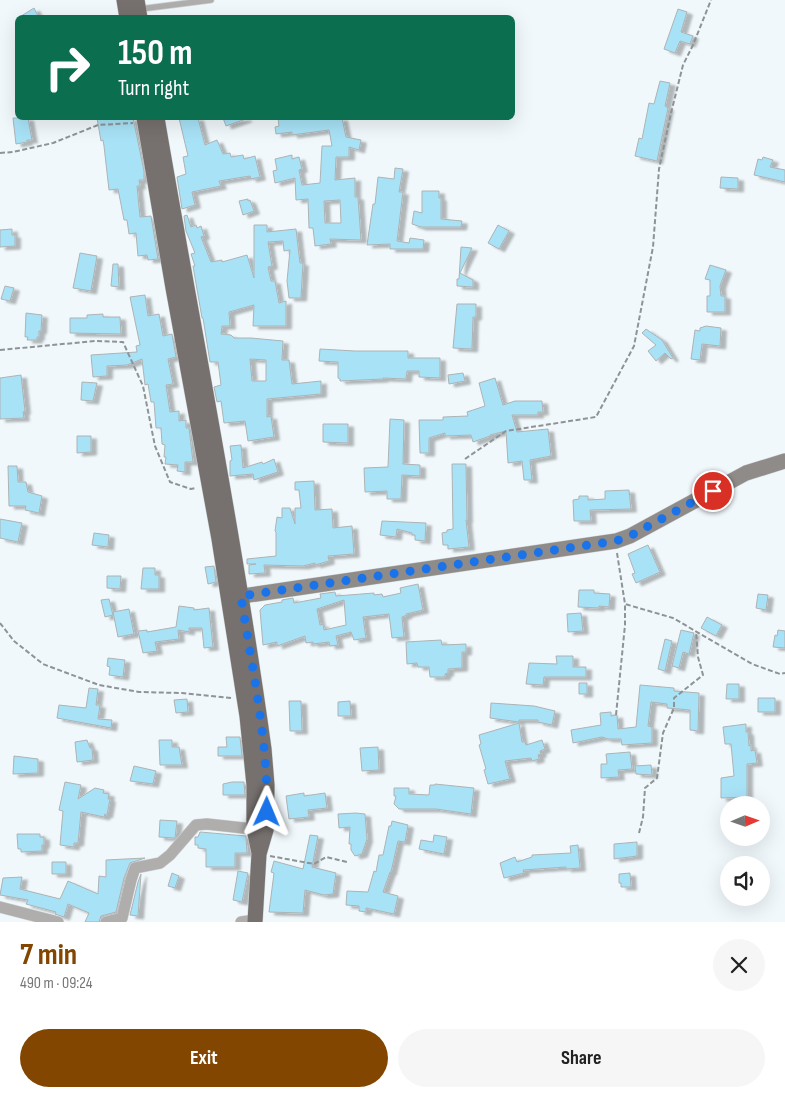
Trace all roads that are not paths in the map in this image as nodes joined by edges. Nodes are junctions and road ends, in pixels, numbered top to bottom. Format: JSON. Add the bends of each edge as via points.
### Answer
{"nodes":[{"id":1,"x":212,"y":0,"type":"edge"},
{"id":2,"x":132,"y":9,"type":"edge"},
{"id":3,"x":149,"y":120,"type":"edge"},
{"id":4,"x":149,"y":120,"type":"edge"},
{"id":5,"x":785,"y":461,"type":"edge"},
{"id":6,"x":234,"y":597,"type":"junction"},
{"id":7,"x":260,"y":829,"type":"junction"},
{"id":8,"x":0,"y":907,"type":"edge"},
{"id":9,"x":125,"y":920,"type":"edge"},
{"id":10,"x":250,"y":921,"type":"edge"},
{"id":11,"x":58,"y":922,"type":"edge"},
{"id":12,"x":106,"y":922,"type":"edge"}],
"edges":[{"from":1,"to":2,"type":"lane"},
{"from":3,"to":6,"type":"main road","via":[[209,486]]},
{"from":4,"to":6,"type":"main road"},
{"from":5,"to":6,"type":"street","via":[[746,473],[616,541]]},
{"from":6,"to":7,"type":"main road"},
{"from":6,"to":7,"type":"main road","via":[[264,749],[267,785]]},
{"from":7,"to":9,"type":"street","via":[[196,825],[160,863],[135,868],[130,880]]},
{"from":7,"to":10,"type":"main road"},
{"from":8,"to":11,"type":"street"},
{"from":9,"to":12,"type":"street"}]}
